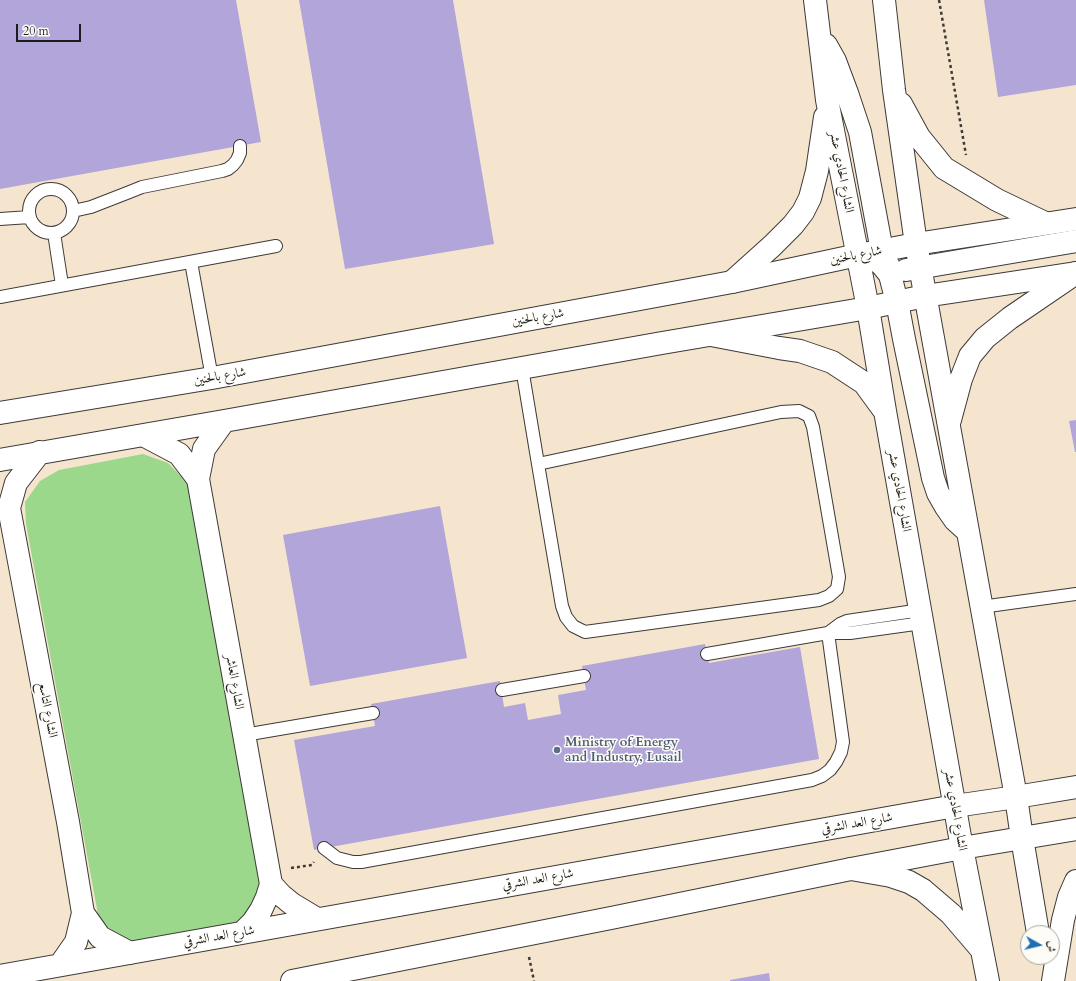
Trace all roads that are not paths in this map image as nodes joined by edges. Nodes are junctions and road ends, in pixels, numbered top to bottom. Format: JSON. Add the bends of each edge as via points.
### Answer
{"nodes":[{"id":1,"x":815,"y":0,"type":"edge"},
{"id":2,"x":884,"y":0,"type":"edge"},
{"id":3,"x":818,"y":30,"type":"junction"},
{"id":4,"x":894,"y":90,"type":"junction"},
{"id":5,"x":827,"y":100,"type":"junction"},
{"id":6,"x":240,"y":146,"type":"dead end"},
{"id":7,"x":73,"y":211,"type":"junction"},
{"id":8,"x":30,"y":217,"type":"junction"},
{"id":9,"x":0,"y":219,"type":"edge"},
{"id":10,"x":1076,"y":219,"type":"edge"},
{"id":11,"x":1045,"y":223,"type":"junction"},
{"id":12,"x":54,"y":233,"type":"junction"},
{"id":13,"x":1076,"y":241,"type":"edge"},
{"id":14,"x":916,"y":244,"type":"junction"},
{"id":15,"x":276,"y":246,"type":"dead end"},
{"id":16,"x":882,"y":251,"type":"junction"},
{"id":17,"x":858,"y":255,"type":"junction"},
{"id":18,"x":190,"y":262,"type":"junction"},
{"id":19,"x":920,"y":268,"type":"junction"},
{"id":20,"x":1076,"y":273,"type":"edge"},
{"id":21,"x":891,"y":274,"type":"junction"},
{"id":22,"x":732,"y":282,"type":"junction"},
{"id":23,"x":62,"y":285,"type":"junction"},
{"id":24,"x":925,"y":296,"type":"junction"},
{"id":25,"x":0,"y":297,"type":"edge"},
{"id":26,"x":897,"y":302,"type":"junction"},
{"id":27,"x":868,"y":308,"type":"junction"},
{"id":28,"x":711,"y":335,"type":"junction"},
{"id":29,"x":522,"y":368,"type":"junction"},
{"id":30,"x":212,"y":378,"type":"junction"},
{"id":31,"x":885,"y":411,"type":"junction"},
{"id":32,"x":0,"y":412,"type":"edge"},
{"id":33,"x":224,"y":421,"type":"junction"},
{"id":34,"x":948,"y":425,"type":"junction"},
{"id":35,"x":143,"y":434,"type":"junction"},
{"id":36,"x":40,"y":452,"type":"junction"},
{"id":37,"x":0,"y":460,"type":"edge"},
{"id":38,"x":538,"y":464,"type":"junction"},
{"id":39,"x":198,"y":479,"type":"junction"},
{"id":40,"x":4,"y":504,"type":"edge"},
{"id":41,"x":967,"y":531,"type":"junction"},
{"id":42,"x":1076,"y":594,"type":"edge"},
{"id":43,"x":981,"y":607,"type":"junction"},
{"id":44,"x":921,"y":616,"type":"junction"},
{"id":45,"x":828,"y":633,"type":"junction"},
{"id":46,"x":707,"y":654,"type":"dead end"},
{"id":47,"x":584,"y":676,"type":"dead end"},
{"id":48,"x":502,"y":690,"type":"dead end"},
{"id":49,"x":373,"y":713,"type":"dead end"},
{"id":50,"x":244,"y":735,"type":"junction"},
{"id":51,"x":1076,"y":787,"type":"edge"},
{"id":52,"x":1016,"y":797,"type":"junction"},
{"id":53,"x":955,"y":806,"type":"junction"},
{"id":54,"x":1076,"y":830,"type":"edge"},
{"id":55,"x":1022,"y":838,"type":"junction"},
{"id":56,"x":324,"y":848,"type":"road end"},
{"id":57,"x":962,"y":848,"type":"junction"},
{"id":58,"x":851,"y":869,"type":"junction"},
{"id":59,"x":270,"y":877,"type":"junction"},
{"id":60,"x":1076,"y":881,"type":"edge"},
{"id":61,"x":83,"y":912,"type":"junction"},
{"id":62,"x":317,"y":919,"type":"junction"},
{"id":63,"x":1037,"y":925,"type":"edge"},
{"id":64,"x":242,"y":933,"type":"junction"},
{"id":65,"x":982,"y":950,"type":"junction"},
{"id":66,"x":130,"y":953,"type":"junction"},
{"id":67,"x":60,"y":965,"type":"junction"},
{"id":68,"x":1044,"y":965,"type":"edge"},
{"id":69,"x":0,"y":976,"type":"edge"},
{"id":70,"x":320,"y":978,"type":"edge"},
{"id":71,"x":292,"y":981,"type":"edge"},
{"id":72,"x":988,"y":981,"type":"edge"},
{"id":73,"x":1047,"y":981,"type":"edge"},
{"id":74,"x":1053,"y":981,"type":"edge"}],
"edges":[{"from":1,"to":3,"type":"street","name":"الشارع الحادي عشر"},
{"from":2,"to":4,"type":"street"},
{"from":3,"to":5,"type":"street","name":"الشارع الحادي عشر"},
{"from":3,"to":16,"type":"street","via":[[835,61],[860,132]]},
{"from":4,"to":11,"type":"street","via":[[919,137],[944,168],[997,200]]},
{"from":4,"to":14,"type":"street"},
{"from":5,"to":17,"type":"street","name":"الشارع الحادي عشر"},
{"from":5,"to":22,"type":"street","via":[[817,171],[804,212],[772,246]]},
{"from":6,"to":7,"type":"lane","via":[[237,160],[222,172],[142,187],[91,208]]},
{"from":7,"to":8,"type":"lane","via":[[70,198],[65,193],[45,189],[30,203]]},
{"from":7,"to":12,"type":"lane","via":[[68,226]]},
{"from":8,"to":9,"type":"lane"},
{"from":8,"to":12,"type":"lane","via":[[39,230]]},
{"from":10,"to":11,"type":"street","name":"شارع بالحنين"},
{"from":11,"to":14,"type":"street","name":"شارع بالحنين"},
{"from":12,"to":23,"type":"lane"},
{"from":13,"to":19,"type":"street"},
{"from":14,"to":16,"type":"street","name":"شارع بالحنين"},
{"from":14,"to":19,"type":"street"},
{"from":15,"to":18,"type":"lane"},
{"from":16,"to":17,"type":"street","name":"شارع بالحنين"},
{"from":16,"to":21,"type":"street"},
{"from":17,"to":21,"type":"street","via":[[871,258]]},
{"from":17,"to":22,"type":"street","name":"شارع بالحنين"},
{"from":17,"to":27,"type":"street","name":"الشارع الحادي عشر"},
{"from":18,"to":23,"type":"lane"},
{"from":18,"to":30,"type":"lane"},
{"from":19,"to":21,"type":"street"},
{"from":19,"to":24,"type":"street"},
{"from":20,"to":24,"type":"street"},
{"from":20,"to":34,"type":"street","via":[[985,338],[970,356]]},
{"from":21,"to":24,"type":"street","via":[[912,292]]},
{"from":21,"to":26,"type":"street"},
{"from":21,"to":27,"type":"street","via":[[876,289]]},
{"from":22,"to":30,"type":"street","name":"شارع بالحنين"},
{"from":23,"to":25,"type":"lane"},
{"from":24,"to":26,"type":"street"},
{"from":24,"to":34,"type":"street"},
{"from":26,"to":27,"type":"street"},
{"from":26,"to":41,"type":"street","via":[[933,478],[946,507]]},
{"from":27,"to":28,"type":"street"},
{"from":27,"to":31,"type":"street","name":"الشارع الحادي عشر"},
{"from":28,"to":29,"type":"street"},
{"from":28,"to":31,"type":"street","via":[[800,351],[832,362],[864,383]]},
{"from":29,"to":33,"type":"street"},
{"from":29,"to":38,"type":"lane"},
{"from":30,"to":32,"type":"street","name":"شارع بالحنين"},
{"from":31,"to":44,"type":"street","name":"الشارع الحادي عشر"},
{"from":33,"to":35,"type":"street"},
{"from":33,"to":39,"type":"street","name":"الشارع العاشر","via":[[204,449]]},
{"from":34,"to":41,"type":"street"},
{"from":35,"to":36,"type":"street"},
{"from":35,"to":39,"type":"street","name":"الشارع العاشر","via":[[179,454]]},
{"from":36,"to":37,"type":"street"},
{"from":36,"to":40,"type":"street","name":"الشارع التاسع","via":[[16,483]]},
{"from":38,"to":38,"type":"lane","via":[[562,606],[566,617],[574,626],[585,632],[819,600],[837,589],[839,577],[814,427],[809,416],[798,411],[781,412]]},
{"from":39,"to":50,"type":"street","name":"الشارع العاشر"},
{"from":40,"to":61,"type":"street","name":"الشارع التاسع","via":[[68,822]]},
{"from":41,"to":43,"type":"street"},
{"from":42,"to":43,"type":"lane"},
{"from":43,"to":52,"type":"street"},
{"from":44,"to":45,"type":"lane","via":[[850,633]]},
{"from":44,"to":53,"type":"street","name":"الشارع الحادي عشر"},
{"from":45,"to":46,"type":"lane"},
{"from":45,"to":56,"type":"lane","via":[[843,742],[836,762],[822,776],[812,780],[361,862],[337,858]]},
{"from":47,"to":48,"type":"lane"},
{"from":49,"to":50,"type":"lane"},
{"from":50,"to":59,"type":"street","name":"الشارع العاشر"},
{"from":51,"to":52,"type":"street","name":"شارع العد الشرقي"},
{"from":52,"to":53,"type":"street","name":"شارع العد الشرقي"},
{"from":52,"to":55,"type":"street"},
{"from":53,"to":57,"type":"street","name":"الشارع الحادي عشر"},
{"from":53,"to":62,"type":"street","name":"شارع العد الشرقي"},
{"from":54,"to":55,"type":"street"},
{"from":55,"to":57,"type":"street"},
{"from":55,"to":63,"type":"street"},
{"from":57,"to":58,"type":"street"},
{"from":57,"to":65,"type":"street","name":"الشارع الحادي عشر"},
{"from":58,"to":65,"type":"street","via":[[891,876],[923,890],[951,914]]},
{"from":58,"to":70,"type":"street"},
{"from":59,"to":62,"type":"street","via":[[281,895]]},
{"from":59,"to":64,"type":"street","name":"الشارع العاشر","via":[[267,897],[261,910]]},
{"from":60,"to":74,"type":"street","via":[[1063,920]]},
{"from":61,"to":66,"type":"street","name":"الشارع التاسع","via":[[100,937]]},
{"from":61,"to":67,"type":"street","name":"الشارع التاسع","via":[[76,942]]},
{"from":62,"to":64,"type":"street","name":"شارع العد الشرقي"},
{"from":64,"to":66,"type":"street","name":"شارع العد الشرقي"},
{"from":65,"to":72,"type":"street","name":"الشارع الحادي عشر"},
{"from":66,"to":67,"type":"street","name":"شارع العد الشرقي"},
{"from":67,"to":69,"type":"street","name":"شارع العد الشرقي"},
{"from":68,"to":73,"type":"street"},
{"from":70,"to":71,"type":"street"}]}
